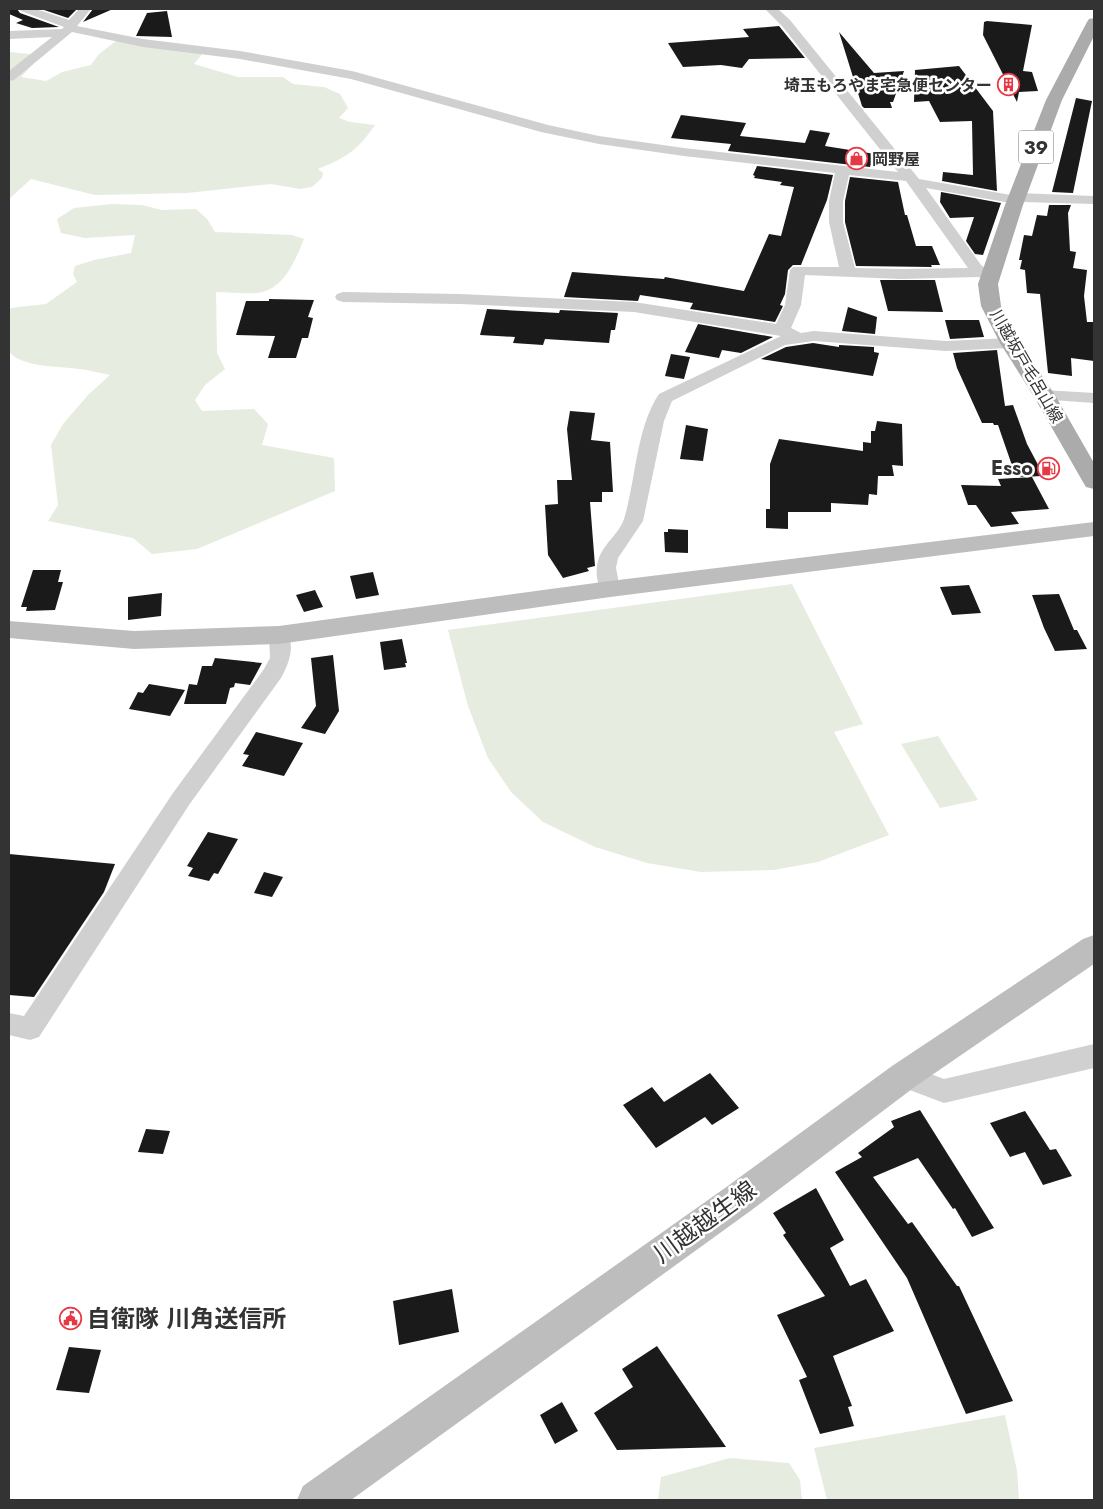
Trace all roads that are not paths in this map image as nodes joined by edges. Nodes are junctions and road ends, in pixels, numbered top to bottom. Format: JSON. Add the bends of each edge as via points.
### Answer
{"nodes":[{"id":1,"x":24,"y":9,"type":"edge"},
{"id":2,"x":85,"y":9,"type":"edge"},
{"id":3,"x":772,"y":9,"type":"edge"},
{"id":4,"x":1094,"y":22,"type":"edge"},
{"id":5,"x":9,"y":28,"type":"edge"},
{"id":6,"x":69,"y":28,"type":"junction"},
{"id":7,"x":9,"y":35,"type":"edge"},
{"id":8,"x":28,"y":35,"type":"junction"},
{"id":9,"x":9,"y":77,"type":"edge"},
{"id":10,"x":843,"y":170,"type":"junction"},
{"id":11,"x":911,"y":180,"type":"junction"},
{"id":12,"x":1017,"y":198,"type":"junction"},
{"id":13,"x":1094,"y":200,"type":"edge"},
{"id":14,"x":848,"y":272,"type":"junction"},
{"id":15,"x":986,"y":275,"type":"junction"},
{"id":16,"x":343,"y":298,"type":"dead end"},
{"id":17,"x":782,"y":330,"type":"junction"},
{"id":18,"x":798,"y":338,"type":"junction"},
{"id":19,"x":1010,"y":343,"type":"junction"},
{"id":20,"x":1044,"y":395,"type":"junction"},
{"id":21,"x":1094,"y":398,"type":"edge"},
{"id":22,"x":1094,"y":482,"type":"edge"},
{"id":23,"x":1094,"y":529,"type":"edge"},
{"id":24,"x":610,"y":589,"type":"junction"},
{"id":25,"x":9,"y":630,"type":"edge"},
{"id":26,"x":279,"y":635,"type":"junction"},
{"id":27,"x":1094,"y":948,"type":"edge"},
{"id":28,"x":9,"y":1024,"type":"edge"},
{"id":29,"x":1094,"y":1056,"type":"edge"},
{"id":30,"x":904,"y":1076,"type":"junction"},
{"id":31,"x":317,"y":1500,"type":"edge"}],
"edges":[{"from":1,"to":6,"type":"street"},
{"from":2,"to":6,"type":"street"},
{"from":3,"to":11,"type":"street"},
{"from":4,"to":12,"type":"main road","name":"川越坂戸毛呂山線","number":"39","via":[[1059,87]]},
{"from":5,"to":8,"type":"street"},
{"from":6,"to":8,"type":"street"},
{"from":6,"to":9,"type":"street"},
{"from":6,"to":10,"type":"street","via":[[143,43],[240,55],[352,75],[520,122],[600,140]]},
{"from":7,"to":8,"type":"street"},
{"from":10,"to":11,"type":"street"},
{"from":10,"to":14,"type":"street","via":[[836,200],[836,222]]},
{"from":11,"to":12,"type":"street"},
{"from":11,"to":15,"type":"street","via":[[976,268]]},
{"from":12,"to":13,"type":"street"},
{"from":12,"to":15,"type":"main road","name":"川越坂戸毛呂山線","number":"39"},
{"from":14,"to":15,"type":"street"},
{"from":14,"to":17,"type":"street","via":[[798,270],[793,304]]},
{"from":15,"to":19,"type":"main road","name":"川越坂戸毛呂山線","number":"39","via":[[991,306]]},
{"from":16,"to":17,"type":"street","via":[[460,299],[634,307]]},
{"from":17,"to":18,"type":"street"},
{"from":18,"to":19,"type":"street","via":[[814,336],[946,346]]},
{"from":18,"to":24,"type":"street","via":[[781,341],[665,398],[655,421],[633,521],[608,558],[606,568]]},
{"from":19,"to":20,"type":"main road","name":"川越坂戸毛呂山線","number":"39"},
{"from":20,"to":21,"type":"street"},
{"from":20,"to":22,"type":"main road","name":"川越坂戸毛呂山線","number":"39"},
{"from":23,"to":24,"type":"street"},
{"from":24,"to":26,"type":"street"},
{"from":25,"to":26,"type":"street","via":[[134,640]]},
{"from":26,"to":28,"type":"street","via":[[281,658],[273,673],[181,799],[30,1029]]},
{"from":27,"to":30,"type":"street","name":"川越越生線"},
{"from":29,"to":30,"type":"street","via":[[944,1091]]},
{"from":30,"to":31,"type":"street","name":"川越越生線"}]}
